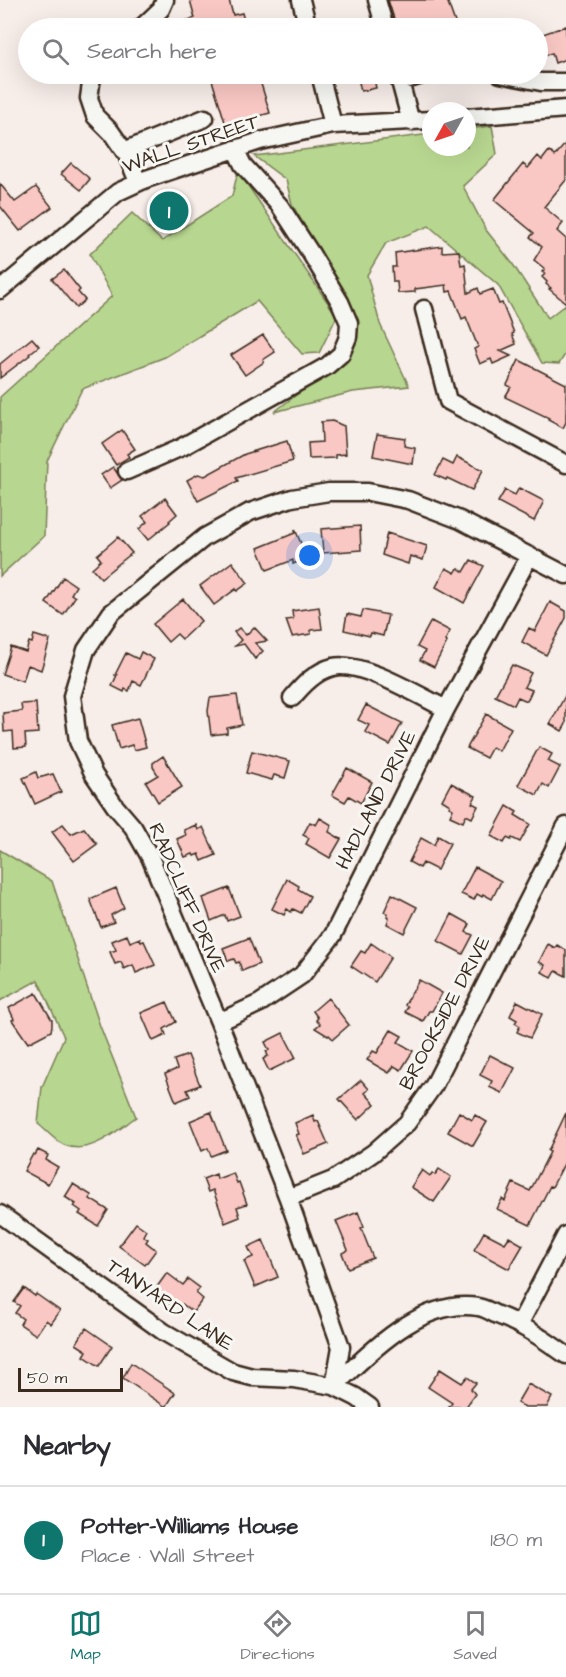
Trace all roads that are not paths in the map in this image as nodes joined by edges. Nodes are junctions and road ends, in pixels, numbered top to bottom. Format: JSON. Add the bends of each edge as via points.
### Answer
{"nodes":[{"id":1,"x":165,"y":0,"type":"edge"},
{"id":2,"x":301,"y":0,"type":"edge"},
{"id":3,"x":377,"y":0,"type":"edge"},
{"id":4,"x":152,"y":18,"type":"edge"},
{"id":5,"x":306,"y":18,"type":"edge"},
{"id":6,"x":382,"y":18,"type":"edge"},
{"id":7,"x":548,"y":82,"type":"edge"},
{"id":8,"x":566,"y":82,"type":"edge"},
{"id":9,"x":91,"y":84,"type":"edge"},
{"id":10,"x":323,"y":84,"type":"edge"},
{"id":11,"x":401,"y":84,"type":"edge"},
{"id":12,"x":541,"y":84,"type":"edge"},
{"id":13,"x":566,"y":109,"type":"edge"},
{"id":14,"x":539,"y":111,"type":"junction"},
{"id":15,"x":476,"y":116,"type":"edge"},
{"id":16,"x":205,"y":118,"type":"dead end"},
{"id":17,"x":422,"y":121,"type":"edge"},
{"id":18,"x":411,"y":122,"type":"junction"},
{"id":19,"x":333,"y":125,"type":"junction"},
{"id":20,"x":235,"y":149,"type":"junction"},
{"id":21,"x":124,"y":151,"type":"junction"},
{"id":22,"x":138,"y":182,"type":"junction"},
{"id":23,"x":0,"y":290,"type":"edge"},
{"id":24,"x":424,"y":309,"type":"dead end"},
{"id":25,"x":566,"y":464,"type":"edge"},
{"id":26,"x":127,"y":471,"type":"dead end"},
{"id":27,"x":529,"y":557,"type":"junction"},
{"id":28,"x":566,"y":575,"type":"edge"},
{"id":29,"x":292,"y":698,"type":"dead end"},
{"id":30,"x":446,"y":709,"type":"junction"},
{"id":31,"x":566,"y":826,"type":"edge"},
{"id":32,"x":219,"y":1022,"type":"junction"},
{"id":33,"x":288,"y":1198,"type":"junction"},
{"id":34,"x":0,"y":1214,"type":"edge"},
{"id":35,"x":566,"y":1235,"type":"edge"},
{"id":36,"x":519,"y":1323,"type":"junction"},
{"id":37,"x":566,"y":1354,"type":"edge"},
{"id":38,"x":334,"y":1386,"type":"junction"},
{"id":39,"x":363,"y":1402,"type":"edge"}],
"edges":[{"from":1,"to":4,"type":"street"},
{"from":2,"to":5,"type":"street"},
{"from":3,"to":6,"type":"street"},
{"from":7,"to":8,"type":"street"},
{"from":9,"to":21,"type":"street","via":[[89,98],[95,116]]},
{"from":10,"to":19,"type":"street"},
{"from":11,"to":18,"type":"street"},
{"from":12,"to":14,"type":"street"},
{"from":13,"to":14,"type":"street"},
{"from":14,"to":15,"type":"street"},
{"from":16,"to":21,"type":"street"},
{"from":17,"to":18,"type":"street","name":"WALL STREET"},
{"from":18,"to":19,"type":"street","name":"WALL STREET"},
{"from":19,"to":20,"type":"street","name":"WALL STREET"},
{"from":20,"to":22,"type":"street","name":"WALL STREET"},
{"from":20,"to":26,"type":"street","via":[[243,165],[280,206],[329,282],[349,322],[348,337],[341,354],[327,366],[182,447]]},
{"from":21,"to":22,"type":"street"},
{"from":22,"to":23,"type":"street","name":"WALL STREET","via":[[118,192]]},
{"from":24,"to":25,"type":"street","via":[[448,401]]},
{"from":27,"to":28,"type":"street","name":"RADCLIFF DRIVE"},
{"from":27,"to":30,"type":"street","name":"HADLAND DRIVE"},
{"from":27,"to":32,"type":"street","name":"RADCLIFF DRIVE","via":[[460,520],[408,500],[368,492],[329,492],[292,498],[250,512],[205,537],[111,613],[86,650],[72,696],[78,741],[94,775],[150,857]]},
{"from":29,"to":30,"type":"street","via":[[318,674],[345,665],[386,679]]},
{"from":30,"to":32,"type":"street","name":"HADLAND DRIVE","via":[[333,934],[302,975],[260,1003]]},
{"from":31,"to":33,"type":"street","name":"BROOKSIDE DRIVE","via":[[434,1085],[407,1123],[373,1153],[333,1180]]},
{"from":32,"to":33,"type":"street","name":"RADCLIFF DRIVE"},
{"from":33,"to":38,"type":"street","name":"RADCLIFF DRIVE","via":[[341,1347]]},
{"from":34,"to":38,"type":"street","name":"TANYARD LANE","via":[[164,1332],[233,1372]]},
{"from":35,"to":36,"type":"street"},
{"from":36,"to":37,"type":"street"},
{"from":36,"to":38,"type":"street","via":[[478,1307],[444,1308],[394,1335]]},
{"from":38,"to":39,"type":"street","name":"TANYARD LANE"}]}
